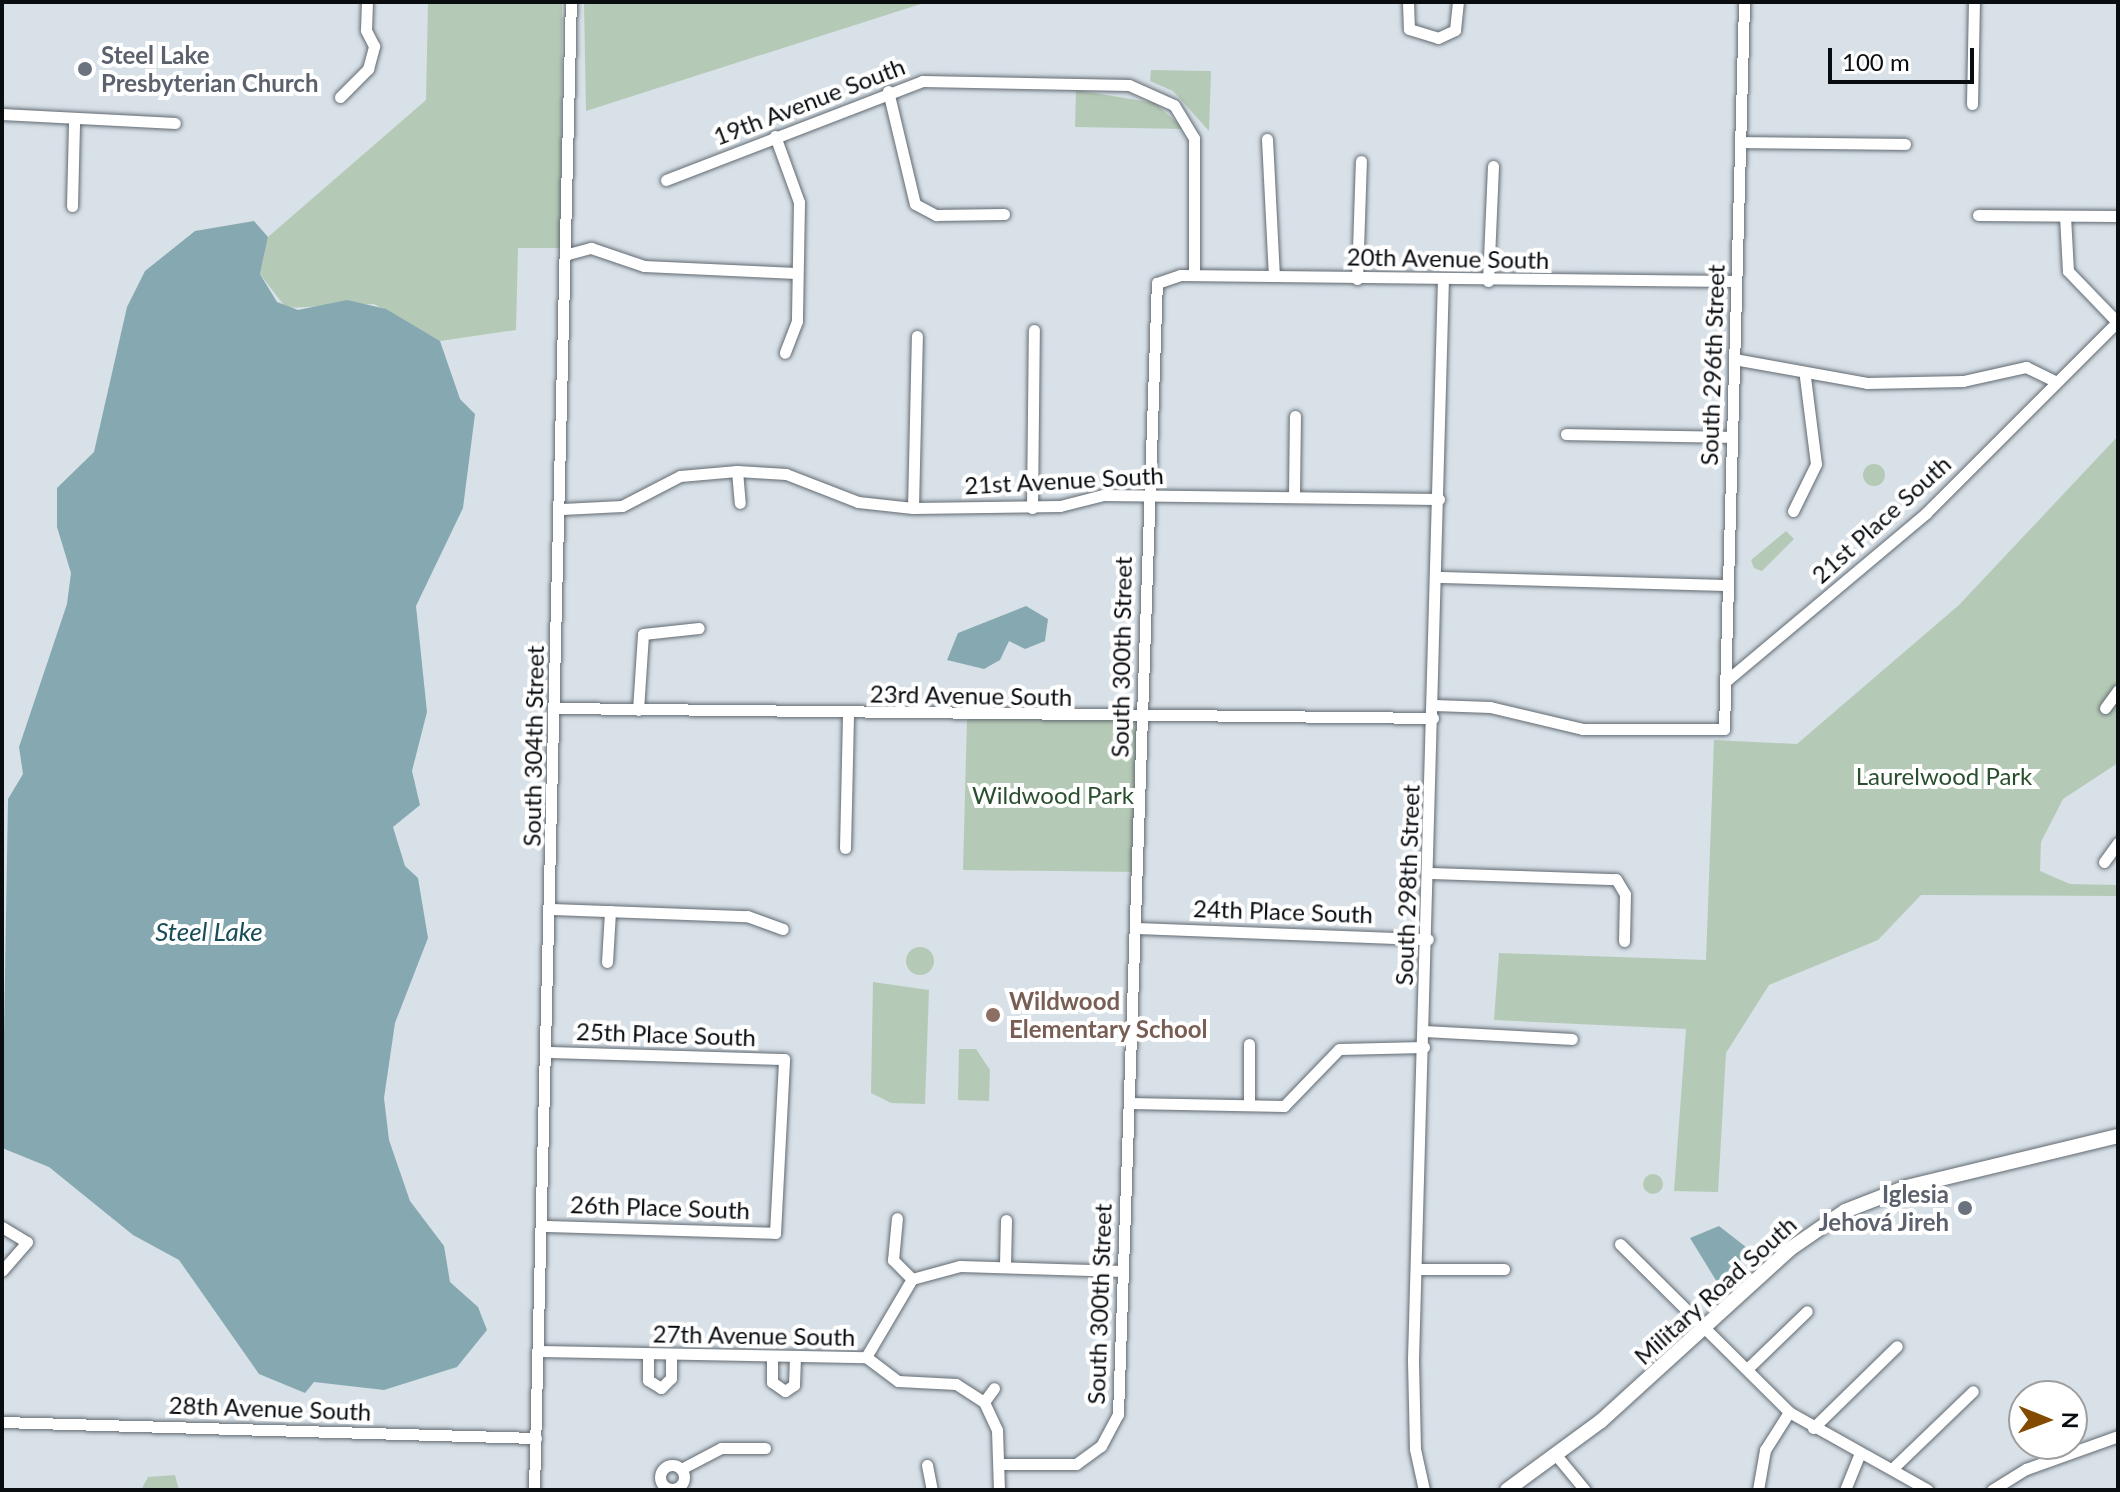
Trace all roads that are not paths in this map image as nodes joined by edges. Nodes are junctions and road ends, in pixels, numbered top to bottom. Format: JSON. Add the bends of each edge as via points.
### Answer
{"nodes":[{"id":1,"x":367,"y":2,"type":"edge"},
{"id":2,"x":571,"y":2,"type":"edge"},
{"id":3,"x":1408,"y":2,"type":"edge"},
{"id":4,"x":1458,"y":2,"type":"edge"},
{"id":5,"x":1744,"y":2,"type":"edge"},
{"id":6,"x":1974,"y":2,"type":"edge"},
{"id":7,"x":888,"y":91,"type":"junction"},
{"id":8,"x":340,"y":97,"type":"dead end"},
{"id":9,"x":1972,"y":104,"type":"dead end"},
{"id":10,"x":2,"y":114,"type":"edge"},
{"id":11,"x":74,"y":122,"type":"junction"},
{"id":12,"x":175,"y":123,"type":"dead end"},
{"id":13,"x":775,"y":136,"type":"junction"},
{"id":14,"x":1267,"y":139,"type":"dead end"},
{"id":15,"x":1741,"y":142,"type":"junction"},
{"id":16,"x":1905,"y":144,"type":"dead end"},
{"id":17,"x":1361,"y":161,"type":"dead end"},
{"id":18,"x":1493,"y":166,"type":"dead end"},
{"id":19,"x":666,"y":180,"type":"dead end"},
{"id":20,"x":72,"y":206,"type":"dead end"},
{"id":21,"x":1004,"y":214,"type":"dead end"},
{"id":22,"x":1978,"y":215,"type":"dead end"},
{"id":23,"x":2065,"y":216,"type":"junction"},
{"id":24,"x":2116,"y":216,"type":"edge"},
{"id":25,"x":568,"y":254,"type":"junction"},
{"id":26,"x":796,"y":273,"type":"junction"},
{"id":27,"x":1194,"y":275,"type":"junction"},
{"id":28,"x":1274,"y":276,"type":"junction"},
{"id":29,"x":1161,"y":279,"type":"joint"},
{"id":30,"x":1357,"y":279,"type":"junction"},
{"id":31,"x":1443,"y":280,"type":"junction"},
{"id":32,"x":1488,"y":281,"type":"junction"},
{"id":33,"x":1736,"y":281,"type":"junction"},
{"id":34,"x":2118,"y":322,"type":"edge"},
{"id":35,"x":1034,"y":330,"type":"dead end"},
{"id":36,"x":917,"y":336,"type":"dead end"},
{"id":37,"x":785,"y":353,"type":"dead end"},
{"id":38,"x":1734,"y":359,"type":"junction"},
{"id":39,"x":1805,"y":377,"type":"junction"},
{"id":40,"x":2057,"y":382,"type":"junction"},
{"id":41,"x":1295,"y":416,"type":"dead end"},
{"id":42,"x":1566,"y":434,"type":"dead end"},
{"id":43,"x":1732,"y":437,"type":"junction"},
{"id":44,"x":737,"y":471,"type":"junction"},
{"id":45,"x":1294,"y":494,"type":"junction"},
{"id":46,"x":1146,"y":495,"type":"junction"},
{"id":47,"x":1439,"y":499,"type":"junction"},
{"id":48,"x":740,"y":503,"type":"dead end"},
{"id":49,"x":913,"y":508,"type":"junction"},
{"id":50,"x":1032,"y":508,"type":"junction"},
{"id":51,"x":562,"y":509,"type":"junction"},
{"id":52,"x":1793,"y":511,"type":"dead end"},
{"id":53,"x":1438,"y":577,"type":"junction"},
{"id":54,"x":1728,"y":585,"type":"junction"},
{"id":55,"x":699,"y":628,"type":"dead end"},
{"id":56,"x":1726,"y":681,"type":"junction"},
{"id":57,"x":2118,"y":690,"type":"edge"},
{"id":58,"x":1434,"y":705,"type":"junction"},
{"id":59,"x":555,"y":708,"type":"junction"},
{"id":60,"x":2105,"y":708,"type":"dead end"},
{"id":61,"x":638,"y":710,"type":"junction"},
{"id":62,"x":848,"y":715,"type":"junction"},
{"id":63,"x":1433,"y":718,"type":"junction"},
{"id":64,"x":1143,"y":720,"type":"junction"},
{"id":65,"x":2118,"y":843,"type":"edge"},
{"id":66,"x":845,"y":848,"type":"dead end"},
{"id":67,"x":2104,"y":862,"type":"dead end"},
{"id":68,"x":1431,"y":873,"type":"junction"},
{"id":69,"x":552,"y":909,"type":"junction"},
{"id":70,"x":610,"y":911,"type":"junction"},
{"id":71,"x":1136,"y":928,"type":"junction"},
{"id":72,"x":783,"y":929,"type":"dead end"},
{"id":73,"x":1428,"y":939,"type":"junction"},
{"id":74,"x":1624,"y":941,"type":"dead end"},
{"id":75,"x":607,"y":962,"type":"dead end"},
{"id":76,"x":1425,"y":1031,"type":"junction"},
{"id":77,"x":1572,"y":1039,"type":"dead end"},
{"id":78,"x":1249,"y":1044,"type":"dead end"},
{"id":79,"x":1424,"y":1047,"type":"junction"},
{"id":80,"x":547,"y":1052,"type":"junction"},
{"id":81,"x":1129,"y":1103,"type":"junction"},
{"id":82,"x":1249,"y":1104,"type":"junction"},
{"id":83,"x":2118,"y":1136,"type":"edge"},
{"id":84,"x":897,"y":1218,"type":"dead end"},
{"id":85,"x":1006,"y":1220,"type":"dead end"},
{"id":86,"x":544,"y":1226,"type":"junction"},
{"id":87,"x":2,"y":1227,"type":"edge"},
{"id":88,"x":775,"y":1233,"type":"joint"},
{"id":89,"x":1620,"y":1244,"type":"dead end"},
{"id":90,"x":1005,"y":1265,"type":"junction"},
{"id":91,"x":1417,"y":1269,"type":"junction"},
{"id":92,"x":1504,"y":1269,"type":"dead end"},
{"id":93,"x":2,"y":1271,"type":"edge"},
{"id":94,"x":1123,"y":1271,"type":"junction"},
{"id":95,"x":912,"y":1279,"type":"junction"},
{"id":96,"x":1807,"y":1311,"type":"dead end"},
{"id":97,"x":1707,"y":1326,"type":"junction"},
{"id":98,"x":1897,"y":1346,"type":"dead end"},
{"id":99,"x":540,"y":1351,"type":"junction"},
{"id":100,"x":648,"y":1354,"type":"junction"},
{"id":101,"x":671,"y":1355,"type":"junction"},
{"id":102,"x":772,"y":1357,"type":"junction"},
{"id":103,"x":795,"y":1357,"type":"junction"},
{"id":104,"x":866,"y":1357,"type":"junction"},
{"id":105,"x":1747,"y":1369,"type":"junction"},
{"id":106,"x":994,"y":1388,"type":"dead end"},
{"id":107,"x":1973,"y":1391,"type":"dead end"},
{"id":108,"x":984,"y":1402,"type":"junction"},
{"id":109,"x":1789,"y":1412,"type":"junction"},
{"id":110,"x":2,"y":1422,"type":"edge"},
{"id":111,"x":1813,"y":1428,"type":"junction"},
{"id":112,"x":2118,"y":1436,"type":"edge"},
{"id":113,"x":536,"y":1438,"type":"junction"},
{"id":114,"x":765,"y":1448,"type":"dead end"},
{"id":115,"x":1860,"y":1453,"type":"junction"},
{"id":116,"x":1556,"y":1455,"type":"junction"},
{"id":117,"x":1000,"y":1464,"type":"junction"},
{"id":118,"x":927,"y":1465,"type":"dead end"},
{"id":119,"x":1892,"y":1469,"type":"junction"},
{"id":120,"x":662,"y":1488,"type":"edge"},
{"id":121,"x":534,"y":1490,"type":"edge"},
{"id":122,"x":932,"y":1490,"type":"edge"},
{"id":123,"x":999,"y":1490,"type":"edge"},
{"id":124,"x":1424,"y":1490,"type":"edge"},
{"id":125,"x":1507,"y":1490,"type":"edge"},
{"id":126,"x":1585,"y":1490,"type":"edge"},
{"id":127,"x":1758,"y":1490,"type":"edge"},
{"id":128,"x":1845,"y":1490,"type":"edge"},
{"id":129,"x":1928,"y":1490,"type":"edge"},
{"id":130,"x":1992,"y":1490,"type":"edge"}],
"edges":[{"from":1,"to":8,"type":"street","via":[[366,30],[374,46],[368,69]]},
{"from":2,"to":25,"type":"street","name":"South 304th Street"},
{"from":3,"to":4,"type":"street","via":[[1413,34],[1438,38],[1455,30]]},
{"from":5,"to":15,"type":"street","name":"South 296th Street"},
{"from":6,"to":9,"type":"street"},
{"from":7,"to":13,"type":"street","name":"19th Avenue South"},
{"from":7,"to":21,"type":"street","via":[[915,204],[936,215]]},
{"from":7,"to":27,"type":"street","name":"19th Avenue South","via":[[942,78],[1106,81],[1174,105],[1196,149]]},
{"from":10,"to":11,"type":"street"},
{"from":11,"to":12,"type":"street"},
{"from":11,"to":20,"type":"street"},
{"from":13,"to":19,"type":"street","name":"19th Avenue South"},
{"from":13,"to":26,"type":"street","via":[[799,202]]},
{"from":14,"to":28,"type":"street"},
{"from":15,"to":16,"type":"street"},
{"from":15,"to":33,"type":"street","name":"South 296th Street"},
{"from":17,"to":30,"type":"street"},
{"from":18,"to":32,"type":"street"},
{"from":22,"to":23,"type":"street"},
{"from":23,"to":24,"type":"street"},
{"from":23,"to":34,"type":"street","via":[[2068,271]]},
{"from":25,"to":26,"type":"street","via":[[591,248],[644,266]]},
{"from":25,"to":51,"type":"street","name":"South 304th Street"},
{"from":26,"to":37,"type":"street","via":[[797,321]]},
{"from":27,"to":28,"type":"street","name":"20th Avenue South"},
{"from":27,"to":29,"type":"street","name":"20th Avenue South"},
{"from":28,"to":30,"type":"street","name":"20th Avenue South"},
{"from":29,"to":46,"type":"street","name":"South 300th Street","via":[[1153,293]]},
{"from":30,"to":31,"type":"street","name":"20th Avenue South"},
{"from":31,"to":32,"type":"street","name":"20th Avenue South"},
{"from":31,"to":47,"type":"street","name":"South 298th Street"},
{"from":32,"to":33,"type":"street","name":"20th Avenue South"},
{"from":33,"to":38,"type":"street","name":"South 296th Street"},
{"from":34,"to":40,"type":"street","name":"21st Place South"},
{"from":35,"to":50,"type":"street"},
{"from":36,"to":49,"type":"street"},
{"from":38,"to":39,"type":"street"},
{"from":38,"to":43,"type":"street","name":"South 296th Street"},
{"from":39,"to":40,"type":"street","via":[[1953,382],[2026,367]]},
{"from":39,"to":52,"type":"street","via":[[1816,464]]},
{"from":40,"to":56,"type":"street","name":"21st Place South","via":[[1926,513]]},
{"from":41,"to":45,"type":"street"},
{"from":42,"to":43,"type":"street"},
{"from":43,"to":54,"type":"street","name":"South 296th Street"},
{"from":44,"to":48,"type":"street"},
{"from":44,"to":49,"type":"street","name":"21st Avenue South","via":[[786,474],[858,502]]},
{"from":44,"to":51,"type":"street","name":"21st Avenue South","via":[[680,476],[622,506]]},
{"from":45,"to":46,"type":"street","name":"21st Avenue South"},
{"from":45,"to":47,"type":"street","name":"21st Avenue South"},
{"from":46,"to":50,"type":"street","name":"21st Avenue South"},
{"from":46,"to":64,"type":"street","name":"South 300th Street"},
{"from":47,"to":53,"type":"street","name":"South 298th Street"},
{"from":49,"to":50,"type":"street","name":"21st Avenue South"},
{"from":51,"to":59,"type":"street","name":"South 304th Street"},
{"from":53,"to":54,"type":"street"},
{"from":53,"to":58,"type":"street","name":"South 298th Street"},
{"from":54,"to":56,"type":"street","name":"South 296th Street"},
{"from":55,"to":61,"type":"street","via":[[643,634]]},
{"from":56,"to":58,"type":"street","name":"South 296th Street","via":[[1724,729],[1583,729],[1490,707]]},
{"from":57,"to":60,"type":"street"},
{"from":58,"to":63,"type":"street","name":"South 298th Street"},
{"from":59,"to":61,"type":"street","name":"23rd Avenue South"},
{"from":59,"to":69,"type":"street","name":"South 304th Street"},
{"from":61,"to":62,"type":"street","name":"23rd Avenue South"},
{"from":62,"to":64,"type":"street","name":"23rd Avenue South"},
{"from":62,"to":66,"type":"street"},
{"from":63,"to":64,"type":"street","name":"23rd Avenue South"},
{"from":63,"to":68,"type":"street","name":"South 298th Street"},
{"from":64,"to":71,"type":"street","name":"South 300th Street"},
{"from":65,"to":67,"type":"street"},
{"from":68,"to":73,"type":"street","name":"South 298th Street"},
{"from":68,"to":74,"type":"street","via":[[1619,882]]},
{"from":69,"to":70,"type":"street"},
{"from":69,"to":80,"type":"street","name":"South 304th Street"},
{"from":70,"to":72,"type":"street","via":[[751,916]]},
{"from":70,"to":75,"type":"street"},
{"from":71,"to":73,"type":"street","name":"24th Place South"},
{"from":71,"to":81,"type":"street","name":"South 300th Street"},
{"from":73,"to":76,"type":"street","name":"South 298th Street"},
{"from":76,"to":77,"type":"street"},
{"from":76,"to":79,"type":"street","name":"South 298th Street"},
{"from":78,"to":82,"type":"street"},
{"from":79,"to":82,"type":"street","via":[[1342,1048],[1302,1094],[1284,1106]]},
{"from":79,"to":91,"type":"street","name":"South 298th Street"},
{"from":80,"to":86,"type":"street","name":"South 304th Street"},
{"from":80,"to":88,"type":"street","name":"25th Place South","via":[[784,1059]]},
{"from":81,"to":82,"type":"street"},
{"from":81,"to":94,"type":"street","name":"South 300th Street"},
{"from":83,"to":97,"type":"main road","name":"Military Road South","via":[[1860,1204],[1790,1249]]},
{"from":84,"to":95,"type":"street","via":[[893,1260]]},
{"from":85,"to":90,"type":"street"},
{"from":86,"to":88,"type":"street","name":"26th Place South"},
{"from":86,"to":99,"type":"street","name":"South 304th Street"},
{"from":87,"to":93,"type":"street","via":[[27,1242]]},
{"from":89,"to":97,"type":"street"},
{"from":90,"to":94,"type":"street"},
{"from":90,"to":95,"type":"street","via":[[939,1267]]},
{"from":91,"to":92,"type":"street"},
{"from":91,"to":124,"type":"street","name":"South 298th Street","via":[[1414,1430]]},
{"from":94,"to":117,"type":"street","name":"South 300th Street","via":[[1118,1414],[1087,1459],[1063,1467]]},
{"from":95,"to":104,"type":"street"},
{"from":96,"to":105,"type":"street"},
{"from":97,"to":105,"type":"street"},
{"from":97,"to":116,"type":"main road","name":"Military Road South"},
{"from":98,"to":111,"type":"street"},
{"from":99,"to":100,"type":"street","name":"27th Avenue South"},
{"from":99,"to":113,"type":"street","name":"South 304th Street"},
{"from":100,"to":101,"type":"street","name":"27th Avenue South"},
{"from":100,"to":101,"type":"street","via":[[648,1380],[661,1388],[671,1378]]},
{"from":101,"to":102,"type":"street","name":"27th Avenue South"},
{"from":102,"to":103,"type":"street","name":"27th Avenue South"},
{"from":102,"to":103,"type":"street","via":[[772,1382],[785,1391],[794,1385]]},
{"from":103,"to":104,"type":"street","name":"27th Avenue South"},
{"from":104,"to":108,"type":"street","name":"27th Avenue South","via":[[885,1377],[949,1382]]},
{"from":105,"to":109,"type":"street"},
{"from":106,"to":108,"type":"street"},
{"from":107,"to":119,"type":"street"},
{"from":108,"to":117,"type":"street","via":[[997,1430]]},
{"from":109,"to":111,"type":"street"},
{"from":109,"to":127,"type":"street","via":[[1765,1450]]},
{"from":110,"to":113,"type":"street","name":"28th Avenue South"},
{"from":111,"to":115,"type":"street"},
{"from":112,"to":130,"type":"street","via":[[2026,1469]]},
{"from":113,"to":121,"type":"street","name":"South 304th Street"},
{"from":114,"to":120,"type":"street","via":[[721,1448],[681,1469],[665,1467]]},
{"from":115,"to":119,"type":"street"},
{"from":115,"to":128,"type":"street"},
{"from":116,"to":125,"type":"main road","name":"Military Road South"},
{"from":116,"to":126,"type":"street"},
{"from":117,"to":123,"type":"street"},
{"from":118,"to":122,"type":"street"},
{"from":119,"to":129,"type":"street"}]}
